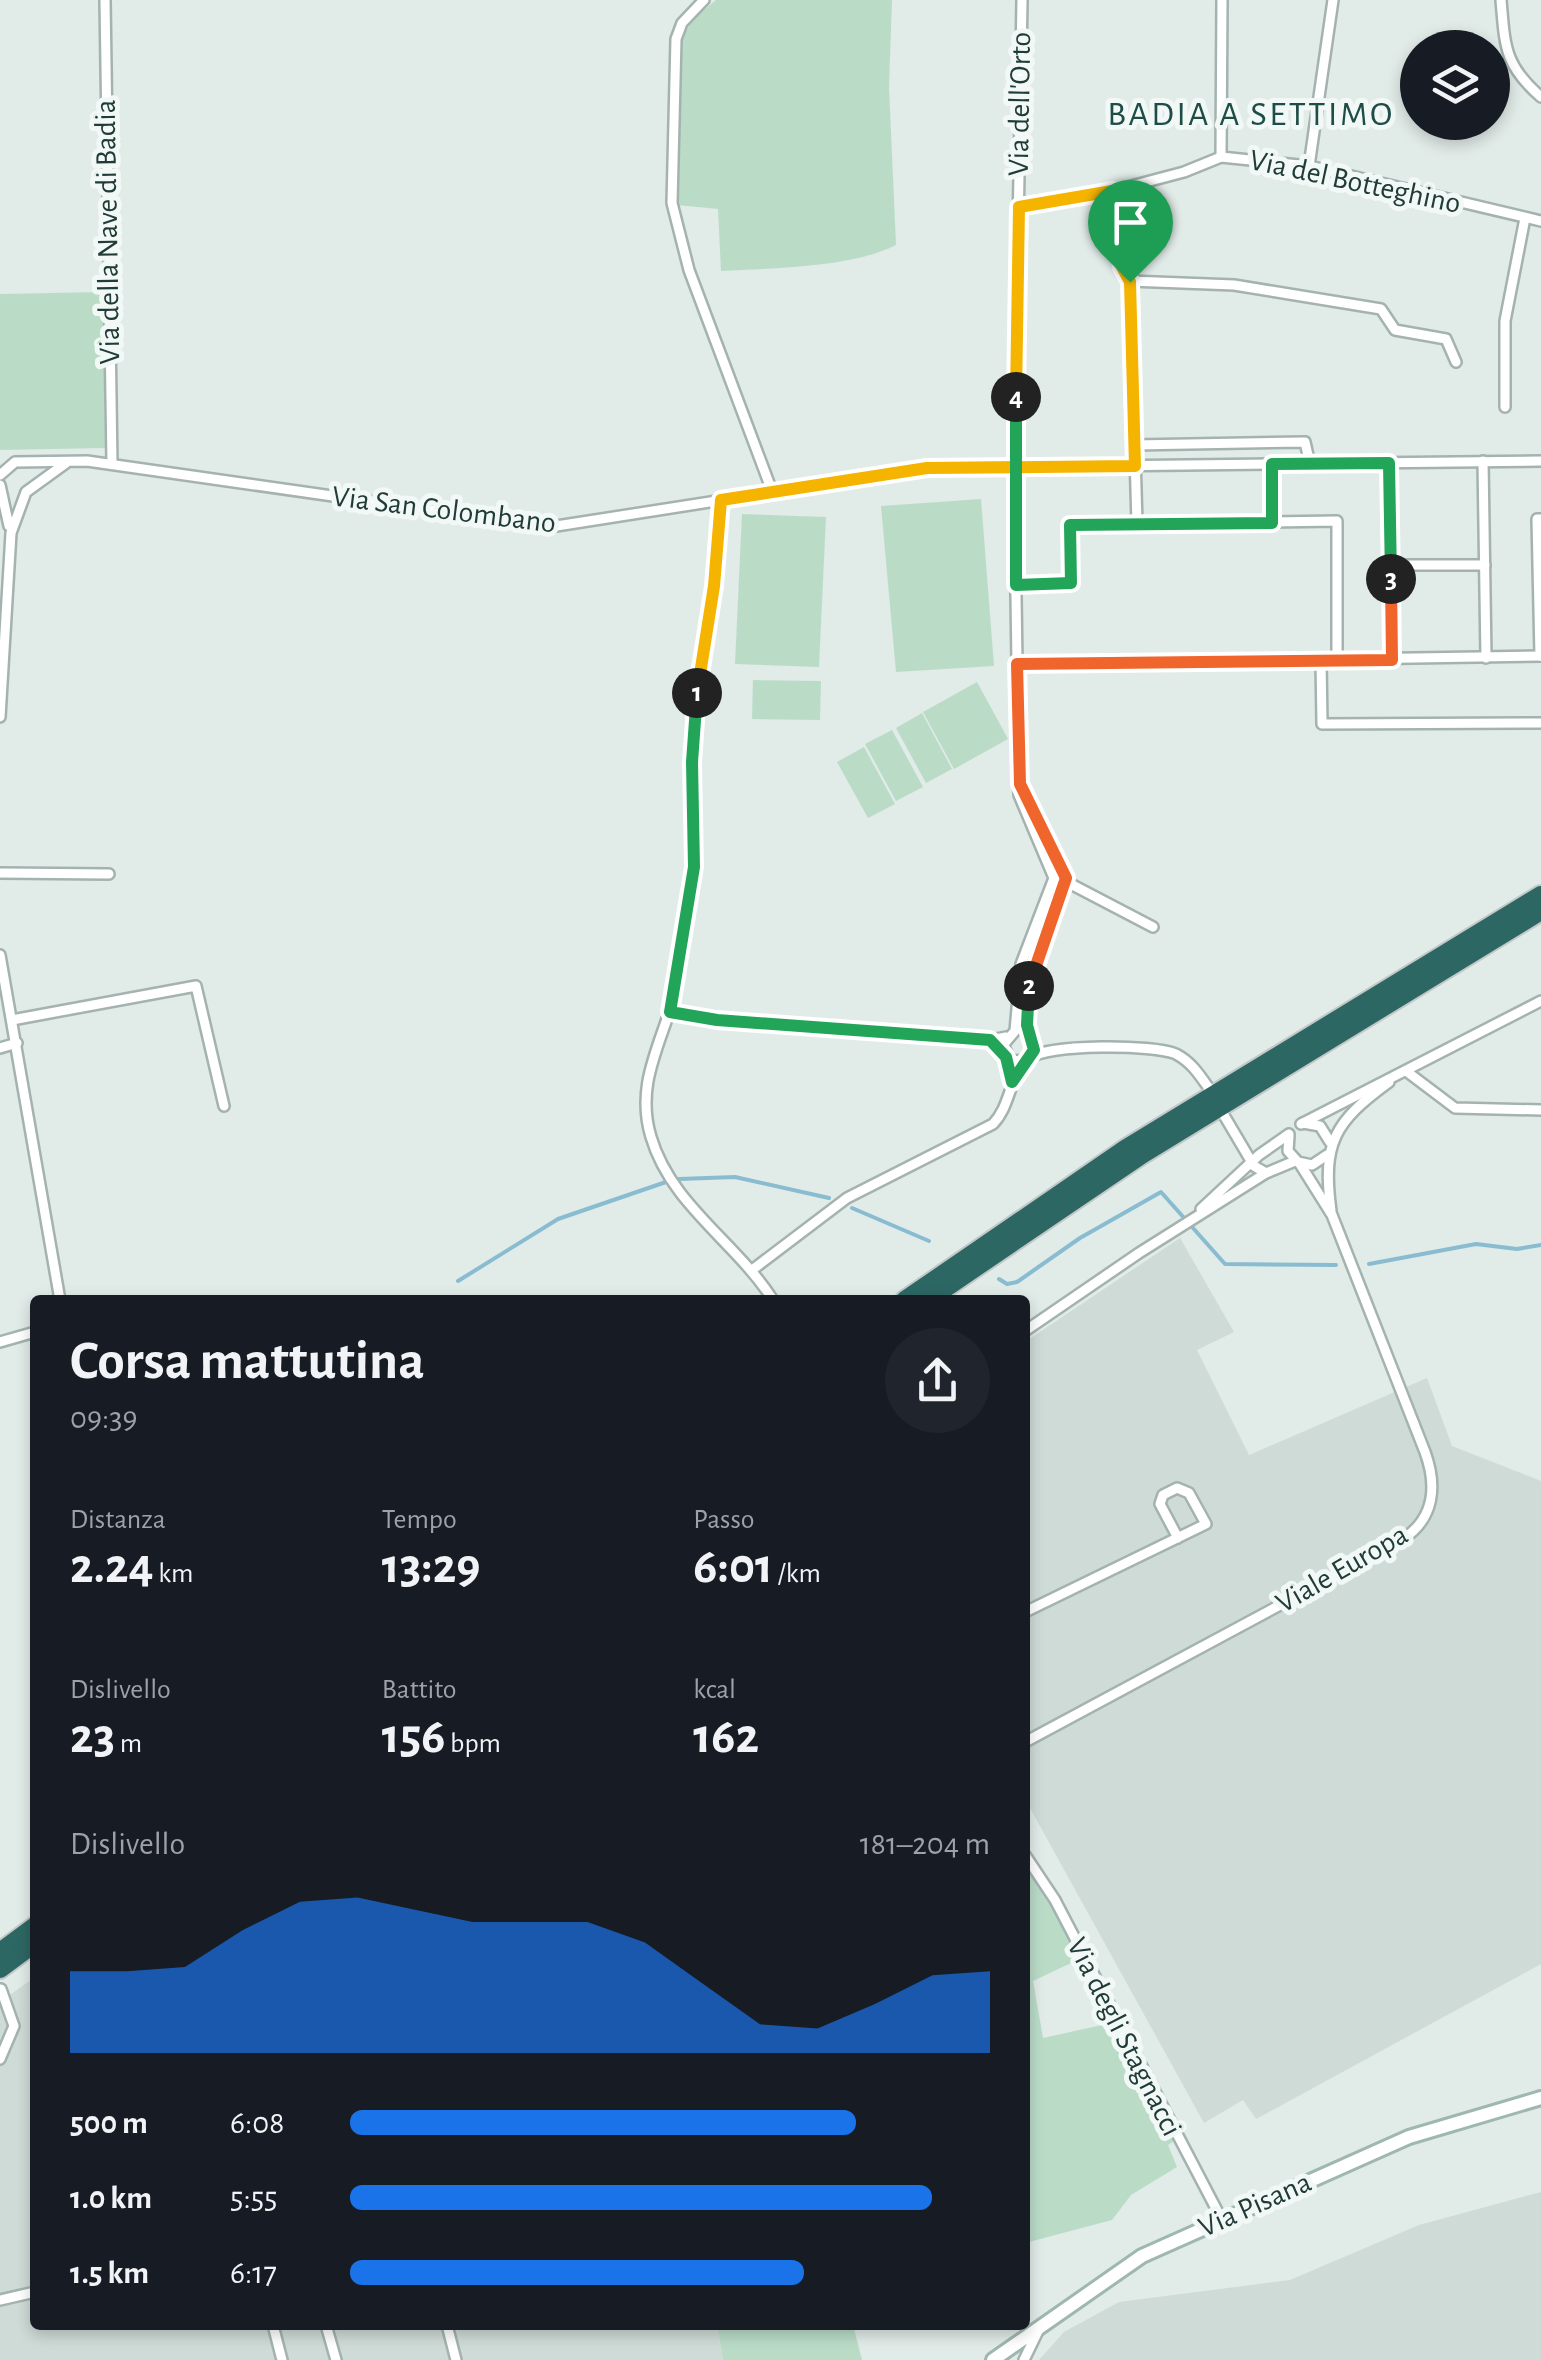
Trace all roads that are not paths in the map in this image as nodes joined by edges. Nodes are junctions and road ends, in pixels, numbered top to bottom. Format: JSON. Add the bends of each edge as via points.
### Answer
{"nodes":[{"id":1,"x":105,"y":0,"type":"edge"},
{"id":2,"x":704,"y":0,"type":"edge"},
{"id":3,"x":1022,"y":0,"type":"edge"},
{"id":4,"x":1222,"y":0,"type":"edge"},
{"id":5,"x":1333,"y":0,"type":"edge"},
{"id":6,"x":1500,"y":0,"type":"edge"},
{"id":7,"x":1541,"y":96,"type":"edge"},
{"id":8,"x":1221,"y":157,"type":"junction"},
{"id":9,"x":1309,"y":166,"type":"junction"},
{"id":10,"x":1112,"y":191,"type":"junction"},
{"id":11,"x":1019,"y":207,"type":"junction"},
{"id":12,"x":1526,"y":218,"type":"junction"},
{"id":13,"x":1541,"y":221,"type":"edge"},
{"id":14,"x":1130,"y":282,"type":"junction"},
{"id":15,"x":1456,"y":362,"type":"dead end"},
{"id":16,"x":1505,"y":407,"type":"dead end"},
{"id":17,"x":1134,"y":444,"type":"junction"},
{"id":18,"x":1541,"y":460,"type":"edge"},
{"id":19,"x":1484,"y":461,"type":"junction"},
{"id":20,"x":1389,"y":463,"type":"junction"},
{"id":21,"x":66,"y":464,"type":"junction"},
{"id":22,"x":112,"y":464,"type":"junction"},
{"id":23,"x":1014,"y":464,"type":"junction"},
{"id":24,"x":1272,"y":464,"type":"junction"},
{"id":25,"x":1310,"y":464,"type":"junction"},
{"id":26,"x":4,"y":465,"type":"edge"},
{"id":27,"x":23,"y":465,"type":"junction"},
{"id":28,"x":1135,"y":466,"type":"junction"},
{"id":29,"x":0,"y":475,"type":"edge"},
{"id":30,"x":1,"y":487,"type":"edge"},
{"id":31,"x":27,"y":490,"type":"junction"},
{"id":32,"x":772,"y":492,"type":"junction"},
{"id":33,"x":721,"y":500,"type":"junction"},
{"id":34,"x":1541,"y":519,"type":"edge"},
{"id":35,"x":1272,"y":523,"type":"junction"},
{"id":36,"x":1137,"y":524,"type":"junction"},
{"id":37,"x":11,"y":533,"type":"junction"},
{"id":38,"x":1485,"y":565,"type":"junction"},
{"id":39,"x":1391,"y":566,"type":"junction"},
{"id":40,"x":1016,"y":585,"type":"junction"},
{"id":41,"x":1540,"y":656,"type":"edge"},
{"id":42,"x":1486,"y":658,"type":"junction"},
{"id":43,"x":1322,"y":660,"type":"junction"},
{"id":44,"x":1337,"y":660,"type":"junction"},
{"id":45,"x":1392,"y":660,"type":"junction"},
{"id":46,"x":1017,"y":664,"type":"junction"},
{"id":47,"x":0,"y":717,"type":"edge"},
{"id":48,"x":1541,"y":723,"type":"edge"},
{"id":49,"x":1020,"y":784,"type":"junction"},
{"id":50,"x":0,"y":873,"type":"edge"},
{"id":51,"x":110,"y":874,"type":"dead end"},
{"id":52,"x":1054,"y":874,"type":"junction"},
{"id":53,"x":1065,"y":882,"type":"junction"},
{"id":54,"x":1541,"y":895,"type":"edge"},
{"id":55,"x":1541,"y":911,"type":"edge"},
{"id":56,"x":1154,"y":928,"type":"dead end"},
{"id":57,"x":0,"y":955,"type":"edge"},
{"id":58,"x":1541,"y":1001,"type":"edge"},
{"id":59,"x":670,"y":1012,"type":"junction"},
{"id":60,"x":12,"y":1020,"type":"junction"},
{"id":61,"x":1010,"y":1034,"type":"junction"},
{"id":62,"x":1032,"y":1038,"type":"junction"},
{"id":63,"x":990,"y":1040,"type":"junction"},
{"id":64,"x":17,"y":1044,"type":"junction"},
{"id":65,"x":0,"y":1048,"type":"edge"},
{"id":66,"x":1047,"y":1050,"type":"junction"},
{"id":67,"x":1005,"y":1055,"type":"junction"},
{"id":68,"x":1030,"y":1058,"type":"junction"},
{"id":69,"x":1403,"y":1072,"type":"junction"},
{"id":70,"x":1012,"y":1082,"type":"junction"},
{"id":71,"x":1208,"y":1087,"type":"dead end"},
{"id":72,"x":224,"y":1106,"type":"dead end"},
{"id":73,"x":1541,"y":1110,"type":"edge"},
{"id":74,"x":1225,"y":1117,"type":"dead end"},
{"id":75,"x":1301,"y":1124,"type":"junction"},
{"id":76,"x":1290,"y":1134,"type":"junction"},
{"id":77,"x":1237,"y":1139,"type":"junction"},
{"id":78,"x":1330,"y":1142,"type":"junction"},
{"id":79,"x":1263,"y":1152,"type":"junction"},
{"id":80,"x":1327,"y":1155,"type":"junction"},
{"id":81,"x":1252,"y":1162,"type":"junction"},
{"id":82,"x":1298,"y":1162,"type":"junction"},
{"id":83,"x":1266,"y":1173,"type":"junction"},
{"id":84,"x":1332,"y":1215,"type":"junction"},
{"id":85,"x":1180,"y":1227,"type":"junction"},
{"id":86,"x":752,"y":1270,"type":"junction"},
{"id":87,"x":59,"y":1295,"type":"edge"},
{"id":88,"x":770,"y":1295,"type":"edge"},
{"id":89,"x":912,"y":1295,"type":"edge"},
{"id":90,"x":935,"y":1295,"type":"edge"},
{"id":91,"x":1030,"y":1328,"type":"edge"},
{"id":92,"x":30,"y":1333,"type":"edge"},
{"id":93,"x":0,"y":1342,"type":"edge"},
{"id":94,"x":1178,"y":1538,"type":"junction"},
{"id":95,"x":1030,"y":1610,"type":"edge"},
{"id":96,"x":1030,"y":1739,"type":"edge"},
{"id":97,"x":1030,"y":1862,"type":"edge"},
{"id":98,"x":30,"y":1930,"type":"edge"},
{"id":99,"x":30,"y":1947,"type":"edge"},
{"id":100,"x":0,"y":1952,"type":"edge"},
{"id":101,"x":0,"y":1969,"type":"edge"},
{"id":102,"x":1,"y":1988,"type":"edge"},
{"id":103,"x":0,"y":2059,"type":"edge"},
{"id":104,"x":1541,"y":2098,"type":"edge"},
{"id":105,"x":1222,"y":2220,"type":"junction"},
{"id":106,"x":30,"y":2293,"type":"edge"},
{"id":107,"x":0,"y":2300,"type":"edge"},
{"id":108,"x":1042,"y":2325,"type":"junction"},
{"id":109,"x":274,"y":2330,"type":"edge"},
{"id":110,"x":327,"y":2330,"type":"edge"},
{"id":111,"x":448,"y":2330,"type":"edge"},
{"id":112,"x":282,"y":2360,"type":"edge"},
{"id":113,"x":336,"y":2360,"type":"edge"},
{"id":114,"x":456,"y":2360,"type":"edge"},
{"id":115,"x":993,"y":2360,"type":"edge"},
{"id":116,"x":1024,"y":2360,"type":"edge"}],
"edges":[{"from":1,"to":22,"type":"street","name":"Via della Nave di Badia"},
{"from":2,"to":32,"type":"street","via":[[676,39],[672,203],[689,270]]},
{"from":3,"to":11,"type":"street","name":"Via dell'Orto"},
{"from":4,"to":8,"type":"street","name":"Via del Botteghino"},
{"from":5,"to":9,"type":"street"},
{"from":6,"to":7,"type":"street","via":[[1510,63]]},
{"from":8,"to":9,"type":"street","name":"Via del Botteghino"},
{"from":8,"to":10,"type":"street"},
{"from":9,"to":12,"type":"street","name":"Via del Botteghino"},
{"from":10,"to":11,"type":"street"},
{"from":10,"to":14,"type":"street"},
{"from":11,"to":23,"type":"street"},
{"from":12,"to":13,"type":"street","name":"Via del Botteghino"},
{"from":12,"to":16,"type":"street","via":[[1506,321]]},
{"from":14,"to":15,"type":"street","via":[[1234,285],[1382,308],[1394,330],[1446,338]]},
{"from":14,"to":17,"type":"street"},
{"from":17,"to":25,"type":"street","via":[[1305,442]]},
{"from":17,"to":28,"type":"street"},
{"from":18,"to":19,"type":"street","name":"Via San Colombano"},
{"from":19,"to":20,"type":"street","name":"Via San Colombano"},
{"from":19,"to":38,"type":"street"},
{"from":20,"to":25,"type":"street","name":"Via San Colombano"},
{"from":20,"to":39,"type":"street"},
{"from":21,"to":22,"type":"street","name":"Via San Colombano"},
{"from":21,"to":27,"type":"street","name":"Via San Colombano"},
{"from":21,"to":31,"type":"street"},
{"from":22,"to":33,"type":"street","name":"Via San Colombano","via":[[550,527]]},
{"from":23,"to":28,"type":"street","name":"Via San Colombano"},
{"from":23,"to":32,"type":"street","name":"Via San Colombano","via":[[880,473]]},
{"from":23,"to":40,"type":"street"},
{"from":24,"to":25,"type":"street","name":"Via San Colombano"},
{"from":24,"to":28,"type":"street","name":"Via San Colombano"},
{"from":24,"to":35,"type":"street"},
{"from":26,"to":27,"type":"street","name":"Via San Colombano"},
{"from":26,"to":29,"type":"street","name":"Via San Colombano"},
{"from":27,"to":31,"type":"street","via":[[30,474]]},
{"from":28,"to":36,"type":"street"},
{"from":30,"to":31,"type":"street","via":[[13,496]]},
{"from":30,"to":37,"type":"street"},
{"from":31,"to":37,"type":"street"},
{"from":32,"to":33,"type":"street","name":"Via San Colombano"},
{"from":33,"to":59,"type":"street","via":[[692,742],[694,867]]},
{"from":34,"to":41,"type":"street"},
{"from":35,"to":36,"type":"street"},
{"from":35,"to":44,"type":"street","via":[[1337,521]]},
{"from":36,"to":40,"type":"street","via":[[1070,525],[1071,583]]},
{"from":37,"to":47,"type":"street"},
{"from":38,"to":39,"type":"street"},
{"from":38,"to":42,"type":"street"},
{"from":39,"to":45,"type":"street"},
{"from":40,"to":46,"type":"street"},
{"from":41,"to":42,"type":"street"},
{"from":42,"to":45,"type":"street"},
{"from":43,"to":44,"type":"street"},
{"from":43,"to":46,"type":"street"},
{"from":43,"to":48,"type":"street","via":[[1322,724]]},
{"from":44,"to":45,"type":"street"},
{"from":46,"to":49,"type":"street"},
{"from":49,"to":52,"type":"street","via":[[1022,808]]},
{"from":49,"to":53,"type":"street"},
{"from":50,"to":51,"type":"street"},
{"from":52,"to":53,"type":"street"},
{"from":52,"to":61,"type":"street","via":[[1021,964]]},
{"from":53,"to":56,"type":"street"},
{"from":53,"to":62,"type":"street","via":[[1034,963],[1027,1012]]},
{"from":54,"to":89,"type":"highway","via":[[1125,1149]]},
{"from":55,"to":90,"type":"highway","via":[[1143,1154]]},
{"from":57,"to":60,"type":"street"},
{"from":58,"to":69,"type":"street"},
{"from":59,"to":63,"type":"street"},
{"from":59,"to":86,"type":"street","via":[[646,1077],[651,1137],[679,1192]]},
{"from":60,"to":64,"type":"street"},
{"from":60,"to":72,"type":"street","via":[[196,986]]},
{"from":61,"to":62,"type":"street"},
{"from":61,"to":63,"type":"street"},
{"from":61,"to":67,"type":"street"},
{"from":62,"to":66,"type":"street"},
{"from":62,"to":68,"type":"street"},
{"from":63,"to":67,"type":"street"},
{"from":64,"to":65,"type":"street"},
{"from":64,"to":87,"type":"street"},
{"from":66,"to":68,"type":"street"},
{"from":66,"to":71,"type":"street","via":[[1169,1052]]},
{"from":67,"to":68,"type":"street","via":[[1015,1063]]},
{"from":67,"to":70,"type":"street"},
{"from":68,"to":70,"type":"street"},
{"from":69,"to":73,"type":"street","via":[[1455,1108]]},
{"from":69,"to":75,"type":"street"},
{"from":69,"to":78,"type":"street","via":[[1348,1116]]},
{"from":70,"to":86,"type":"street","via":[[1008,1104],[989,1127],[848,1198]]},
{"from":74,"to":77,"type":"street"},
{"from":75,"to":76,"type":"street"},
{"from":75,"to":78,"type":"street","via":[[1320,1126]]},
{"from":76,"to":79,"type":"street"},
{"from":76,"to":82,"type":"street","via":[[1287,1146]]},
{"from":77,"to":79,"type":"street"},
{"from":77,"to":81,"type":"street"},
{"from":78,"to":80,"type":"street"},
{"from":79,"to":81,"type":"street"},
{"from":80,"to":82,"type":"street","via":[[1312,1165]]},
{"from":80,"to":84,"type":"street","name":"Viale Europa"},
{"from":81,"to":83,"type":"street"},
{"from":81,"to":85,"type":"street"},
{"from":82,"to":83,"type":"street"},
{"from":82,"to":84,"type":"street","name":"Viale Europa"},
{"from":83,"to":85,"type":"street"},
{"from":84,"to":96,"type":"street","name":"Viale Europa","via":[[1431,1468],[1433,1495],[1421,1522],[1403,1539]]},
{"from":85,"to":91,"type":"street"},
{"from":86,"to":88,"type":"street"},
{"from":92,"to":93,"type":"street"},
{"from":94,"to":94,"type":"street","via":[[1206,1524],[1188,1493],[1176,1488],[1160,1504]]},
{"from":94,"to":95,"type":"street"},
{"from":97,"to":105,"type":"street","name":"Via degli Stagnacci"},
{"from":98,"to":100,"type":"highway"},
{"from":99,"to":101,"type":"highway"},
{"from":102,"to":103,"type":"street","via":[[14,2026]]},
{"from":104,"to":105,"type":"main road","name":"Via Pisana","via":[[1409,2137]]},
{"from":105,"to":108,"type":"main road","name":"Via Pisana","via":[[1134,2260]]},
{"from":106,"to":107,"type":"street"},
{"from":108,"to":115,"type":"main road","name":"Via Pisana"},
{"from":108,"to":116,"type":"street"},
{"from":109,"to":112,"type":"street"},
{"from":110,"to":113,"type":"street"},
{"from":111,"to":114,"type":"street"}]}
